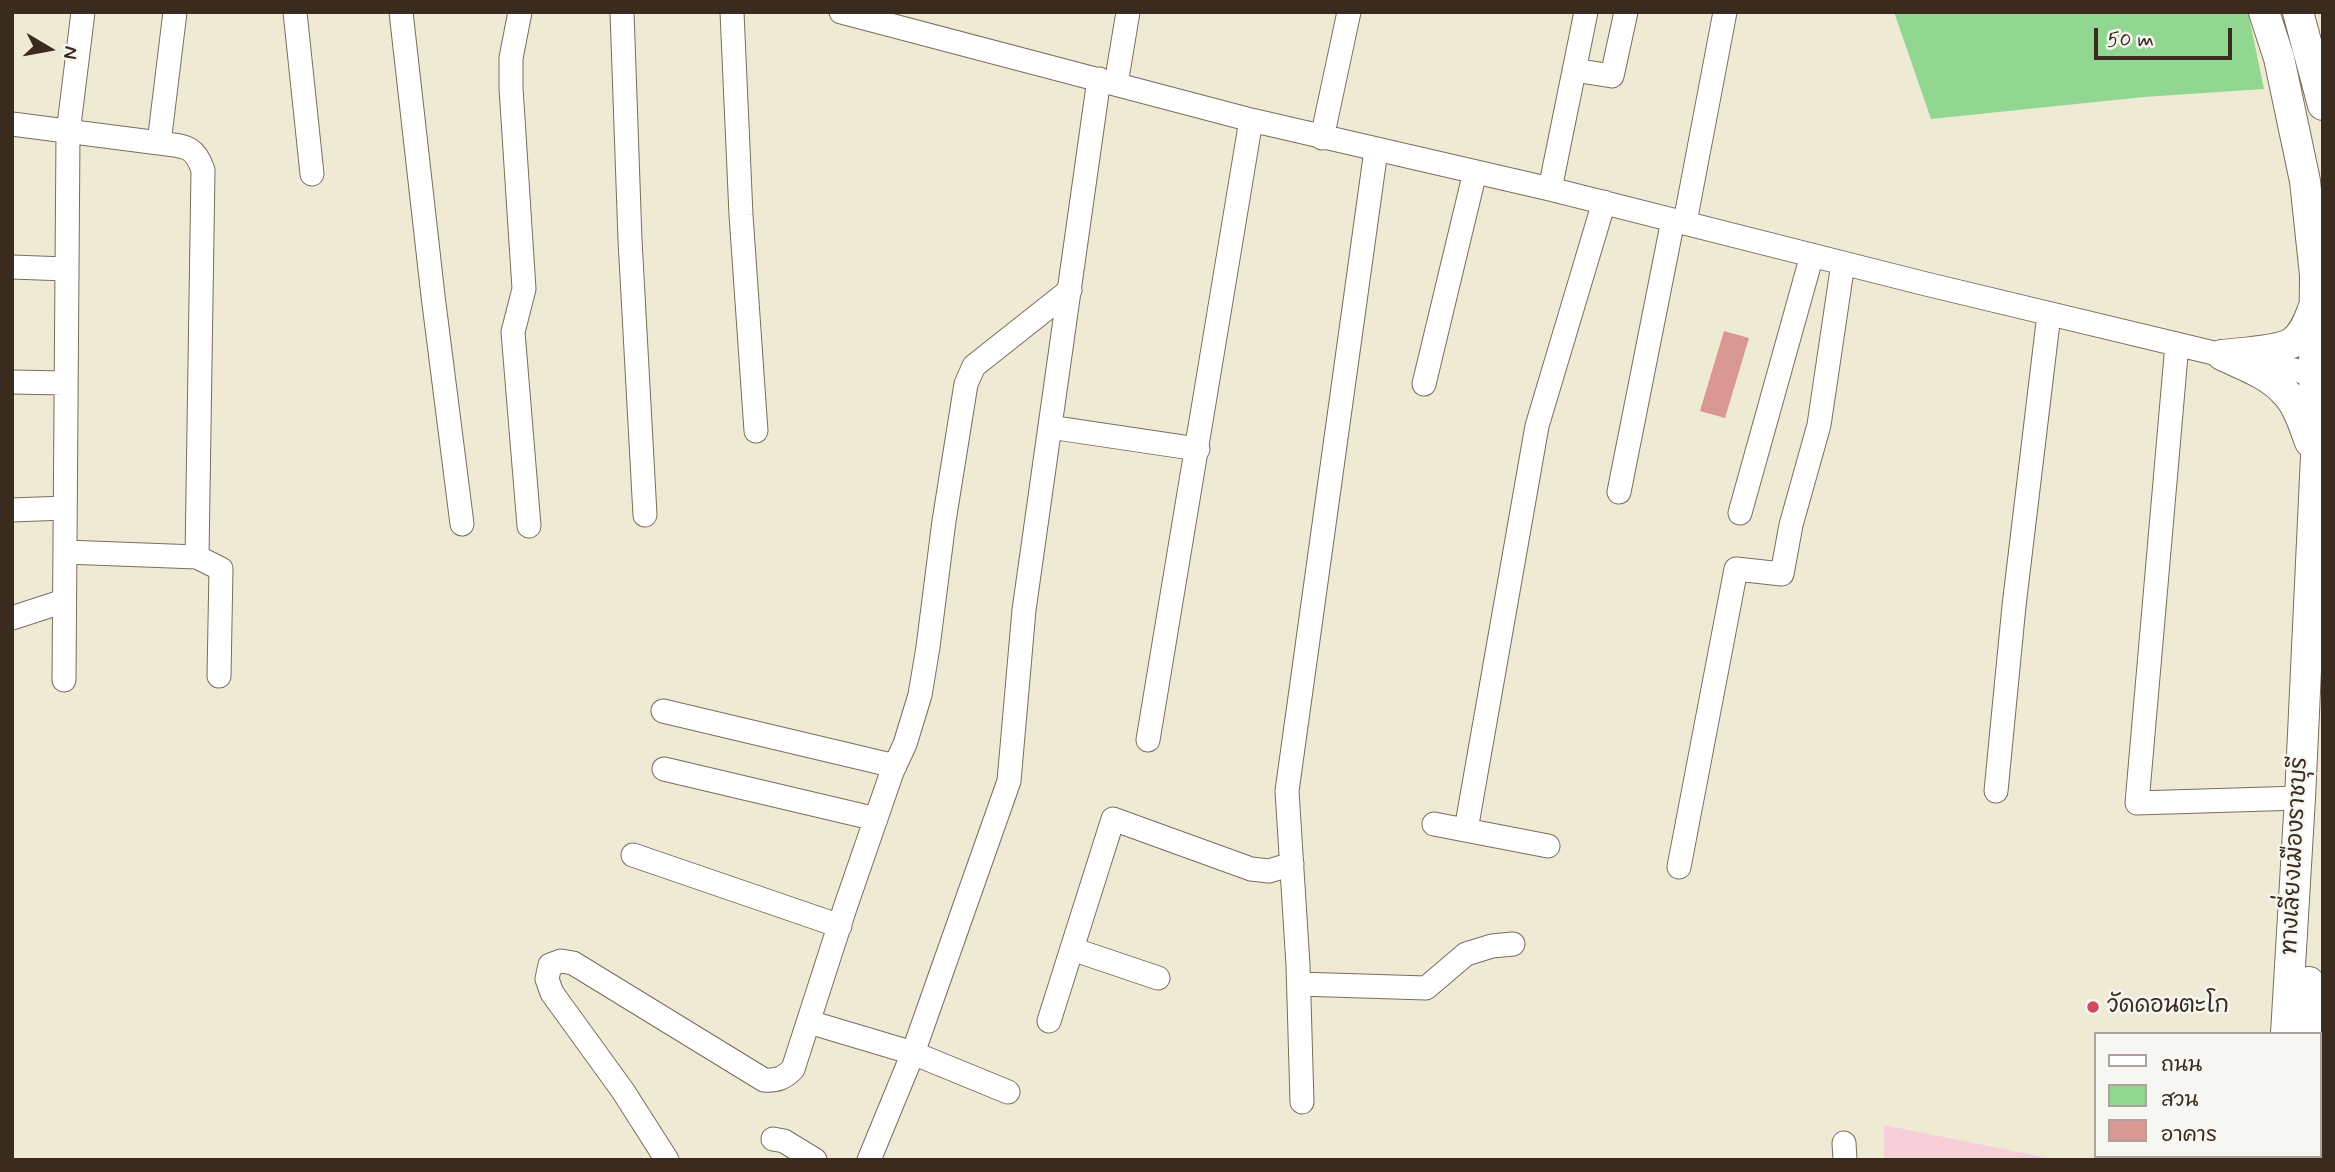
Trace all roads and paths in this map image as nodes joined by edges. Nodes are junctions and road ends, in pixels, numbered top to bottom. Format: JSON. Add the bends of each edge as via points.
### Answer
{"nodes":[{"id":1,"x":83,"y":12,"type":"edge"},
{"id":2,"x":175,"y":12,"type":"edge"},
{"id":3,"x":295,"y":12,"type":"edge"},
{"id":4,"x":401,"y":12,"type":"edge"},
{"id":5,"x":520,"y":12,"type":"edge"},
{"id":6,"x":622,"y":12,"type":"edge"},
{"id":7,"x":732,"y":12,"type":"edge"},
{"id":8,"x":841,"y":12,"type":"edge"},
{"id":9,"x":1128,"y":12,"type":"edge"},
{"id":10,"x":1349,"y":12,"type":"edge"},
{"id":11,"x":1586,"y":12,"type":"edge"},
{"id":12,"x":1626,"y":12,"type":"edge"},
{"id":13,"x":1725,"y":12,"type":"edge"},
{"id":14,"x":2264,"y":12,"type":"edge"},
{"id":15,"x":2279,"y":12,"type":"edge"},
{"id":16,"x":2298,"y":12,"type":"edge"},
{"id":17,"x":2315,"y":12,"type":"edge"},
{"id":18,"x":2323,"y":39,"type":"edge"},
{"id":19,"x":1574,"y":70,"type":"junction"},
{"id":20,"x":1108,"y":81,"type":"junction"},
{"id":21,"x":2323,"y":105,"type":"edge"},
{"id":22,"x":1251,"y":120,"type":"junction"},
{"id":23,"x":12,"y":124,"type":"edge"},
{"id":24,"x":68,"y":133,"type":"junction"},
{"id":25,"x":1322,"y":138,"type":"junction"},
{"id":26,"x":159,"y":143,"type":"junction"},
{"id":27,"x":1376,"y":150,"type":"junction"},
{"id":28,"x":1475,"y":172,"type":"junction"},
{"id":29,"x":312,"y":174,"type":"dead end"},
{"id":30,"x":1550,"y":189,"type":"junction"},
{"id":31,"x":1604,"y":202,"type":"junction"},
{"id":32,"x":2323,"y":204,"type":"edge"},
{"id":33,"x":1679,"y":221,"type":"junction"},
{"id":34,"x":1812,"y":255,"type":"junction"},
{"id":35,"x":1843,"y":263,"type":"junction"},
{"id":36,"x":12,"y":267,"type":"edge"},
{"id":37,"x":66,"y":269,"type":"junction"},
{"id":38,"x":1070,"y":290,"type":"junction"},
{"id":39,"x":2315,"y":305,"type":"junction"},
{"id":40,"x":2049,"y":314,"type":"junction"},
{"id":41,"x":2177,"y":344,"type":"junction"},
{"id":42,"x":2222,"y":355,"type":"junction"},
{"id":43,"x":2318,"y":375,"type":"edge"},
{"id":44,"x":12,"y":382,"type":"edge"},
{"id":45,"x":65,"y":383,"type":"junction"},
{"id":46,"x":1424,"y":384,"type":"dead end"},
{"id":47,"x":1050,"y":427,"type":"junction"},
{"id":48,"x":756,"y":431,"type":"dead end"},
{"id":49,"x":1198,"y":449,"type":"junction"},
{"id":50,"x":2316,"y":456,"type":"junction"},
{"id":51,"x":1619,"y":492,"type":"dead end"},
{"id":52,"x":65,"y":508,"type":"junction"},
{"id":53,"x":12,"y":510,"type":"edge"},
{"id":54,"x":1740,"y":513,"type":"dead end"},
{"id":55,"x":645,"y":515,"type":"dead end"},
{"id":56,"x":462,"y":524,"type":"dead end"},
{"id":57,"x":529,"y":526,"type":"dead end"},
{"id":58,"x":65,"y":552,"type":"junction"},
{"id":59,"x":197,"y":557,"type":"junction"},
{"id":60,"x":64,"y":601,"type":"junction"},
{"id":61,"x":12,"y":618,"type":"edge"},
{"id":62,"x":2323,"y":672,"type":"edge"},
{"id":63,"x":219,"y":676,"type":"dead end"},
{"id":64,"x":64,"y":680,"type":"dead end"},
{"id":65,"x":663,"y":711,"type":"dead end"},
{"id":66,"x":1148,"y":740,"type":"dead end"},
{"id":67,"x":895,"y":766,"type":"junction"},
{"id":68,"x":664,"y":769,"type":"dead end"},
{"id":69,"x":1996,"y":791,"type":"dead end"},
{"id":70,"x":2300,"y":798,"type":"junction"},
{"id":71,"x":876,"y":819,"type":"junction"},
{"id":72,"x":1434,"y":824,"type":"dead end"},
{"id":73,"x":1466,"y":830,"type":"junction"},
{"id":74,"x":1548,"y":846,"type":"dead end"},
{"id":75,"x":634,"y":855,"type":"dead end"},
{"id":76,"x":1292,"y":864,"type":"junction"},
{"id":77,"x":1679,"y":867,"type":"dead end"},
{"id":78,"x":840,"y":926,"type":"junction"},
{"id":79,"x":1513,"y":944,"type":"dead end"},
{"id":80,"x":1072,"y":949,"type":"junction"},
{"id":81,"x":1158,"y":978,"type":"dead end"},
{"id":82,"x":1299,"y":984,"type":"junction"},
{"id":83,"x":1049,"y":1021,"type":"dead end"},
{"id":84,"x":809,"y":1022,"type":"junction"},
{"id":85,"x":2286,"y":1032,"type":"edge"},
{"id":86,"x":2307,"y":1032,"type":"edge"},
{"id":87,"x":913,"y":1053,"type":"junction"},
{"id":88,"x":1008,"y":1092,"type":"dead end"},
{"id":89,"x":1302,"y":1102,"type":"dead end"},
{"id":90,"x":773,"y":1139,"type":"dead end"},
{"id":91,"x":2323,"y":1141,"type":"edge"},
{"id":92,"x":667,"y":1160,"type":"edge"},
{"id":93,"x":816,"y":1160,"type":"edge"},
{"id":94,"x":869,"y":1160,"type":"edge"},
{"id":95,"x":2322,"y":1160,"type":"edge"}],
"edges":[{"from":1,"to":24,"type":"street"},
{"from":2,"to":26,"type":"street"},
{"from":3,"to":29,"type":"street"},
{"from":4,"to":56,"type":"street"},
{"from":5,"to":57,"type":"street","via":[[511,78],[524,289],[513,332]]},
{"from":6,"to":55,"type":"street"},
{"from":7,"to":48,"type":"street"},
{"from":8,"to":20,"type":"street"},
{"from":9,"to":20,"type":"street"},
{"from":10,"to":25,"type":"street"},
{"from":11,"to":19,"type":"street"},
{"from":12,"to":19,"type":"street","via":[[1612,76]]},
{"from":13,"to":33,"type":"street"},
{"from":14,"to":39,"type":"main road","name":"ทางเลี่ยงเมืองราชบุรี","via":[[2279,58],[2305,181]]},
{"from":15,"to":32,"type":"main road","via":[[2309,124]]},
{"from":16,"to":21,"type":"main road"},
{"from":17,"to":18,"type":"main road"},
{"from":19,"to":30,"type":"street"},
{"from":20,"to":22,"type":"street"},
{"from":20,"to":38,"type":"street"},
{"from":22,"to":25,"type":"street"},
{"from":22,"to":49,"type":"street"},
{"from":23,"to":24,"type":"street"},
{"from":24,"to":26,"type":"street"},
{"from":24,"to":37,"type":"street"},
{"from":25,"to":27,"type":"street"},
{"from":26,"to":59,"type":"street","via":[[188,147],[198,155],[203,170]]},
{"from":27,"to":28,"type":"street"},
{"from":27,"to":76,"type":"street","via":[[1287,791]]},
{"from":28,"to":30,"type":"street"},
{"from":28,"to":46,"type":"street"},
{"from":30,"to":31,"type":"street"},
{"from":31,"to":33,"type":"street"},
{"from":31,"to":73,"type":"street","via":[[1537,426]]},
{"from":33,"to":34,"type":"street"},
{"from":33,"to":51,"type":"street"},
{"from":34,"to":35,"type":"street"},
{"from":34,"to":54,"type":"street"},
{"from":35,"to":40,"type":"street"},
{"from":35,"to":77,"type":"street","via":[[1819,425],[1782,574],[1736,569]]},
{"from":36,"to":37,"type":"street"},
{"from":37,"to":45,"type":"street"},
{"from":38,"to":47,"type":"street"},
{"from":38,"to":67,"type":"street","via":[[974,366],[966,384],[920,695]]},
{"from":39,"to":42,"type":"main road","via":[[2293,342]]},
{"from":39,"to":43,"type":"main road","name":"ทางเลี่ยงเมืองราชบุรี"},
{"from":40,"to":41,"type":"street"},
{"from":40,"to":69,"type":"street"},
{"from":41,"to":42,"type":"street"},
{"from":41,"to":70,"type":"street","via":[[2137,803]]},
{"from":42,"to":43,"type":"street"},
{"from":42,"to":50,"type":"main road","via":[[2285,392]]},
{"from":43,"to":50,"type":"main road","name":"ทางเลี่ยงเมืองราชบุรี"},
{"from":44,"to":45,"type":"street"},
{"from":45,"to":52,"type":"street"},
{"from":47,"to":49,"type":"street"},
{"from":47,"to":87,"type":"street","via":[[1024,610],[1009,780]]},
{"from":49,"to":66,"type":"street"},
{"from":50,"to":70,"type":"main road","name":"ทางเลี่ยงเมืองราชบุรี"},
{"from":52,"to":53,"type":"street"},
{"from":52,"to":58,"type":"street"},
{"from":58,"to":59,"type":"street"},
{"from":58,"to":60,"type":"street"},
{"from":59,"to":63,"type":"street","via":[[221,569]]},
{"from":60,"to":61,"type":"street"},
{"from":60,"to":64,"type":"street"},
{"from":62,"to":86,"type":"main road","name":"ทางเลี่ยงเมืองราชบุรี"},
{"from":65,"to":67,"type":"street"},
{"from":67,"to":71,"type":"street"},
{"from":68,"to":71,"type":"street"},
{"from":70,"to":85,"type":"main road","name":"ทางเลี่ยงเมืองราชบุรี"},
{"from":71,"to":78,"type":"street"},
{"from":72,"to":73,"type":"street"},
{"from":73,"to":74,"type":"street"},
{"from":75,"to":78,"type":"street"},
{"from":76,"to":80,"type":"street","via":[[1269,871],[1251,869],[1113,819]]},
{"from":76,"to":82,"type":"street"},
{"from":78,"to":84,"type":"street"},
{"from":79,"to":82,"type":"street","via":[[1466,954],[1426,988]]},
{"from":80,"to":81,"type":"street"},
{"from":80,"to":83,"type":"street"},
{"from":82,"to":89,"type":"street"},
{"from":84,"to":87,"type":"street"},
{"from":84,"to":92,"type":"street","via":[[793,1069],[785,1078],[764,1080],[573,963],[551,965],[547,979],[552,993]]},
{"from":87,"to":88,"type":"street"},
{"from":87,"to":94,"type":"street"},
{"from":90,"to":93,"type":"street"},
{"from":91,"to":95,"type":"main road"}]}
